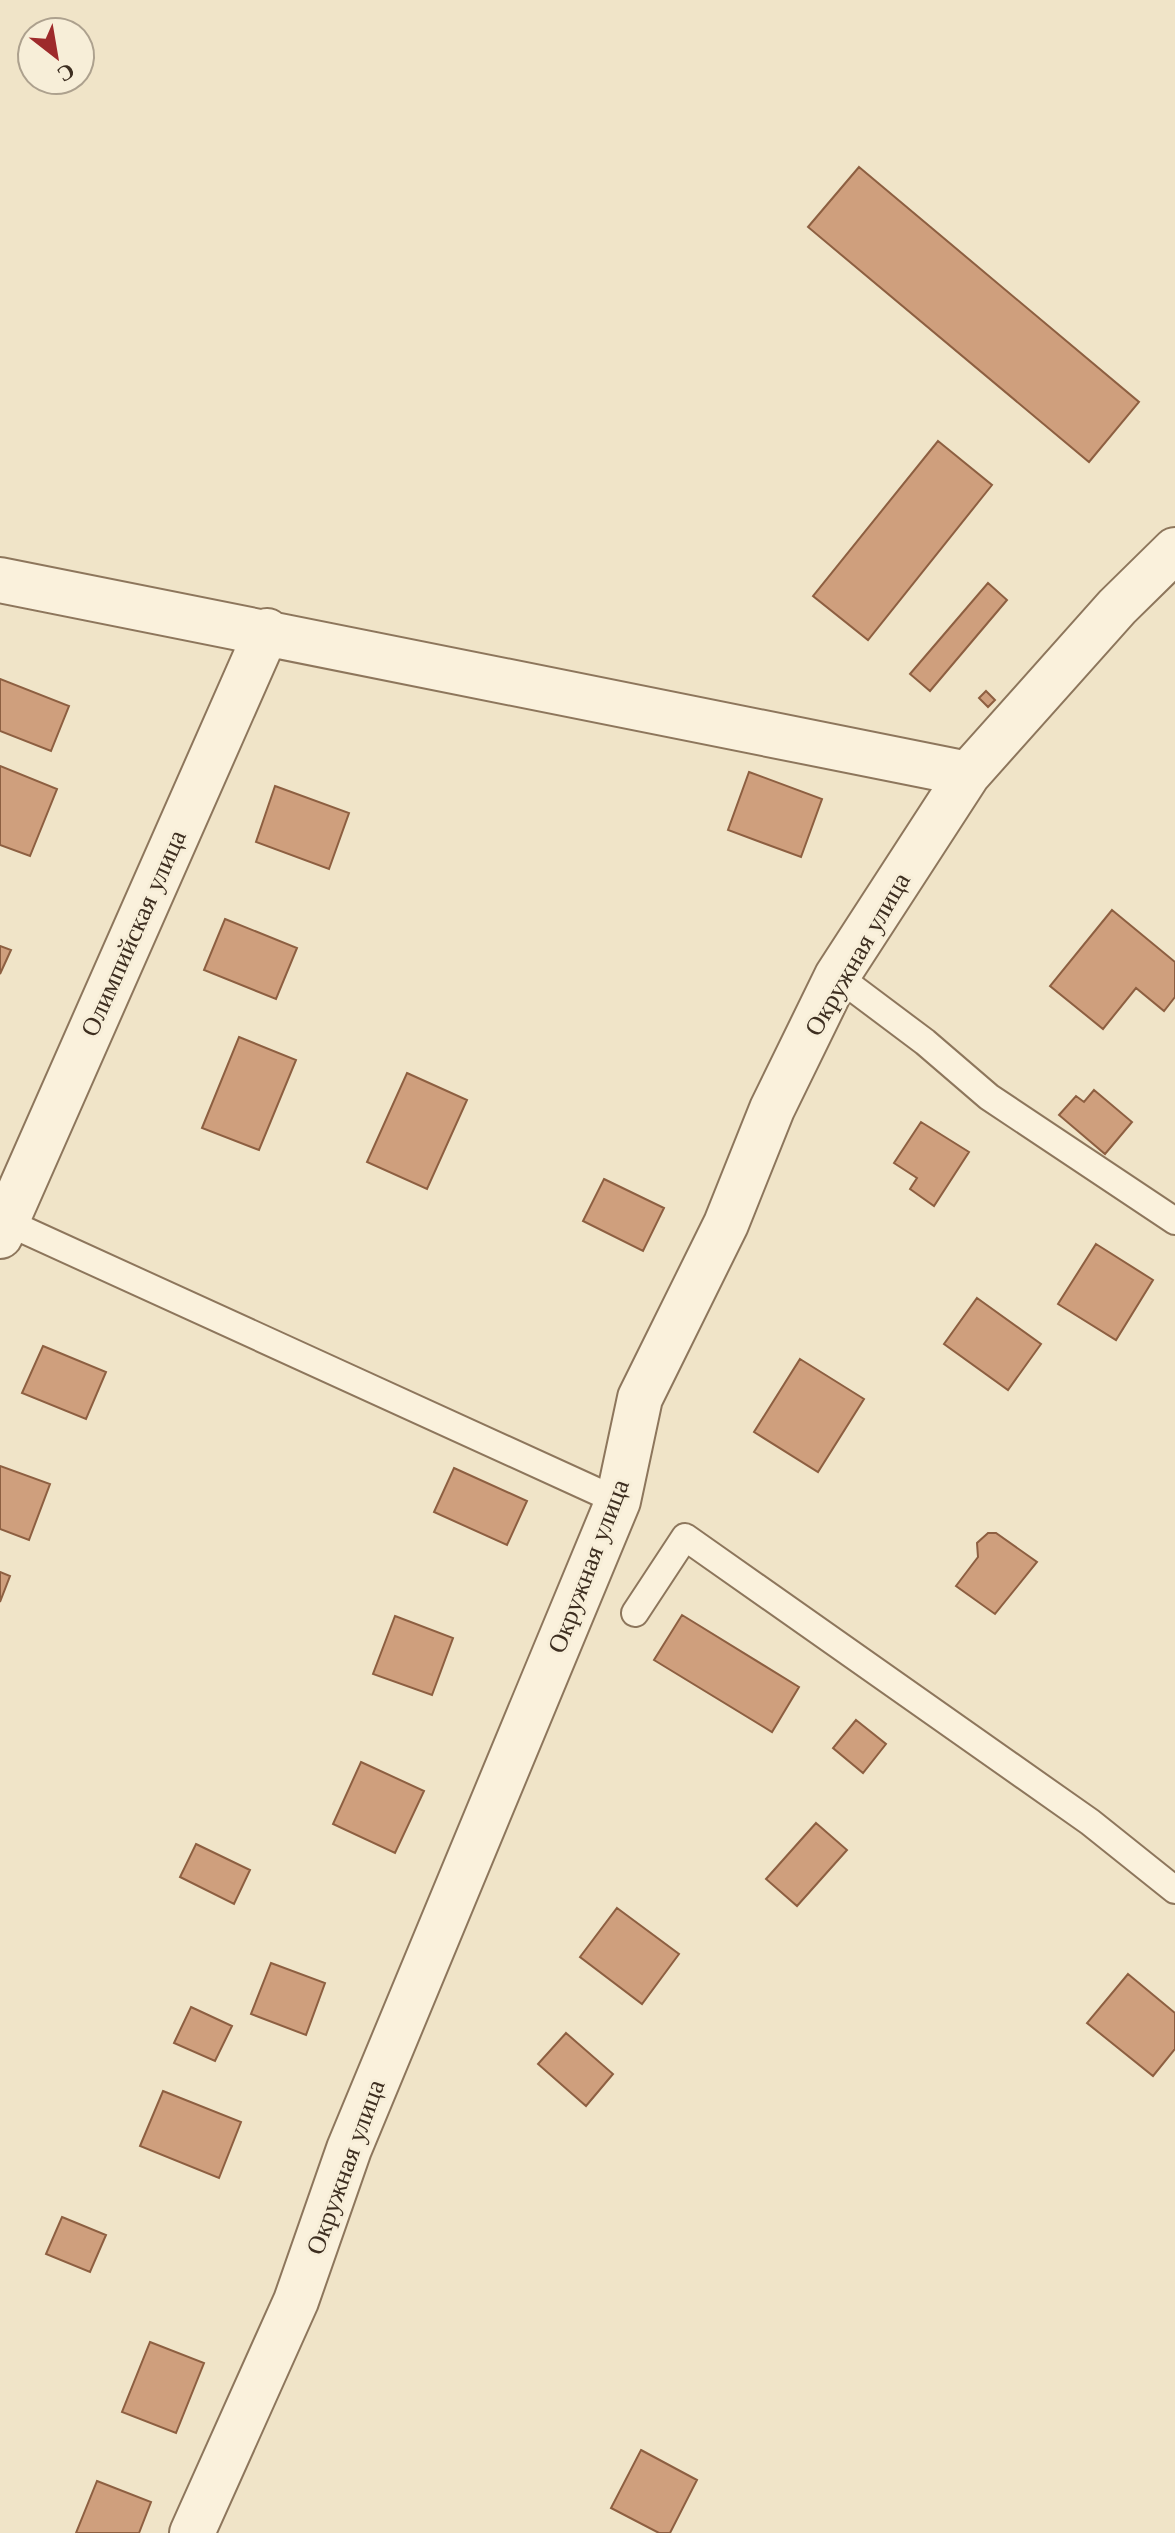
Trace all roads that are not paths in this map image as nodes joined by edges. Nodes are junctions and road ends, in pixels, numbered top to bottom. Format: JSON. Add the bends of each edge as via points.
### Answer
{"nodes":[{"id":1,"x":1175,"y":550,"type":"edge"},
{"id":2,"x":0,"y":580,"type":"edge"},
{"id":3,"x":267,"y":631,"type":"junction"},
{"id":4,"x":968,"y":774,"type":"junction"},
{"id":5,"x":837,"y":976,"type":"junction"},
{"id":6,"x":1175,"y":1221,"type":"edge"},
{"id":7,"x":2,"y":1225,"type":"edge"},
{"id":8,"x":618,"y":1501,"type":"junction"},
{"id":9,"x":635,"y":1613,"type":"dead end"},
{"id":10,"x":1175,"y":1890,"type":"edge"},
{"id":11,"x":192,"y":2533,"type":"edge"}],
"edges":[{"from":1,"to":4,"type":"street","name":"Окружная улица"},
{"from":2,"to":3,"type":"street"},
{"from":3,"to":4,"type":"street"},
{"from":3,"to":7,"type":"street","name":"Олимпийская улица"},
{"from":4,"to":5,"type":"street","name":"Окружная улица"},
{"from":5,"to":6,"type":"lane","via":[[989,1097]]},
{"from":5,"to":8,"type":"street","name":"Окружная улица","via":[[772,1109],[726,1224],[640,1398]]},
{"from":7,"to":8,"type":"lane"},
{"from":8,"to":11,"type":"street","name":"Окружная улица","via":[[349,2149],[296,2301]]},
{"from":9,"to":10,"type":"lane","via":[[685,1537],[1090,1822]]}]}
